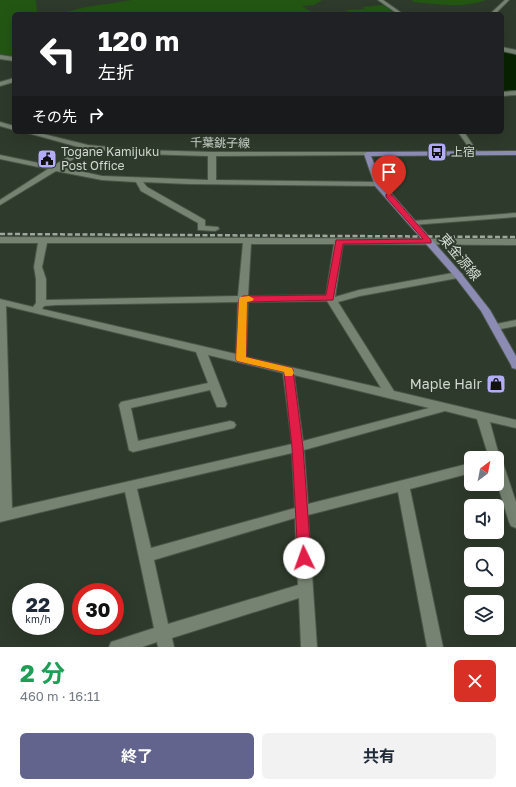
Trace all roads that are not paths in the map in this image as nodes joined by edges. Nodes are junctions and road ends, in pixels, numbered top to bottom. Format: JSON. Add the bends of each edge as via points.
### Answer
{"nodes":[{"id":1,"x":380,"y":0,"type":"edge"},
{"id":2,"x":506,"y":0,"type":"edge"},
{"id":3,"x":398,"y":12,"type":"edge"},
{"id":4,"x":494,"y":12,"type":"edge"},
{"id":5,"x":504,"y":49,"type":"edge"},
{"id":6,"x":516,"y":52,"type":"edge"},
{"id":7,"x":0,"y":57,"type":"edge"},
{"id":8,"x":12,"y":59,"type":"edge"},
{"id":9,"x":12,"y":81,"type":"edge"},
{"id":10,"x":0,"y":84,"type":"edge"},
{"id":11,"x":516,"y":93,"type":"edge"},
{"id":12,"x":504,"y":94,"type":"edge"},
{"id":13,"x":0,"y":124,"type":"edge"},
{"id":14,"x":12,"y":127,"type":"edge"},
{"id":15,"x":35,"y":134,"type":"edge"},
{"id":16,"x":461,"y":134,"type":"edge"},
{"id":17,"x":88,"y":147,"type":"junction"},
{"id":18,"x":516,"y":153,"type":"edge"},
{"id":19,"x":212,"y":154,"type":"junction"},
{"id":20,"x":367,"y":154,"type":"junction"},
{"id":21,"x":476,"y":154,"type":"junction"},
{"id":22,"x":0,"y":157,"type":"edge"},
{"id":23,"x":52,"y":169,"type":"junction"},
{"id":24,"x":140,"y":180,"type":"junction"},
{"id":25,"x":212,"y":182,"type":"junction"},
{"id":26,"x":378,"y":184,"type":"junction"},
{"id":27,"x":0,"y":203,"type":"edge"},
{"id":28,"x":516,"y":215,"type":"edge"},
{"id":29,"x":412,"y":223,"type":"junction"},
{"id":30,"x":215,"y":229,"type":"dead end"},
{"id":31,"x":0,"y":240,"type":"edge"},
{"id":32,"x":42,"y":241,"type":"junction"},
{"id":33,"x":247,"y":241,"type":"junction"},
{"id":34,"x":339,"y":242,"type":"junction"},
{"id":35,"x":429,"y":242,"type":"junction"},
{"id":36,"x":516,"y":242,"type":"edge"},
{"id":37,"x":458,"y":275,"type":"junction"},
{"id":38,"x":243,"y":299,"type":"junction"},
{"id":39,"x":331,"y":300,"type":"junction"},
{"id":40,"x":1,"y":302,"type":"edge"},
{"id":41,"x":38,"y":307,"type":"junction"},
{"id":42,"x":516,"y":323,"type":"edge"},
{"id":43,"x":495,"y":327,"type":"junction"},
{"id":44,"x":201,"y":350,"type":"junction"},
{"id":45,"x":241,"y":359,"type":"junction"},
{"id":46,"x":516,"y":365,"type":"edge"},
{"id":47,"x":288,"y":370,"type":"junction"},
{"id":48,"x":214,"y":385,"type":"junction"},
{"id":49,"x":391,"y":395,"type":"junction"},
{"id":50,"x":221,"y":404,"type":"dead end"},
{"id":51,"x":446,"y":408,"type":"junction"},
{"id":52,"x":482,"y":416,"type":"junction"},
{"id":53,"x":516,"y":424,"type":"edge"},
{"id":54,"x":230,"y":425,"type":"dead end"},
{"id":55,"x":298,"y":447,"type":"junction"},
{"id":56,"x":493,"y":451,"type":"edge"},
{"id":57,"x":464,"y":470,"type":"edge"},
{"id":58,"x":504,"y":485,"type":"edge"},
{"id":59,"x":130,"y":486,"type":"junction"},
{"id":60,"x":403,"y":486,"type":"junction"},
{"id":61,"x":302,"y":511,"type":"junction"},
{"id":62,"x":3,"y":515,"type":"edge"},
{"id":63,"x":516,"y":522,"type":"edge"},
{"id":64,"x":146,"y":556,"type":"junction"},
{"id":65,"x":306,"y":589,"type":"junction"},
{"id":66,"x":165,"y":640,"type":"edge"},
{"id":67,"x":116,"y":647,"type":"edge"},
{"id":68,"x":309,"y":647,"type":"edge"},
{"id":69,"x":435,"y":647,"type":"edge"}],
"edges":[{"from":1,"to":3,"type":"street"},
{"from":2,"to":4,"type":"street"},
{"from":5,"to":6,"type":"street"},
{"from":7,"to":8,"type":"street"},
{"from":9,"to":10,"type":"street"},
{"from":11,"to":12,"type":"street"},
{"from":13,"to":14,"type":"street"},
{"from":15,"to":17,"type":"street","name":"千葉銚子線"},
{"from":16,"to":21,"type":"street"},
{"from":17,"to":19,"type":"street","name":"千葉銚子線","via":[[140,152]]},
{"from":17,"to":23,"type":"street"},
{"from":18,"to":21,"type":"main road"},
{"from":19,"to":20,"type":"street","name":"千葉銚子線"},
{"from":19,"to":25,"type":"street"},
{"from":20,"to":21,"type":"main road"},
{"from":20,"to":26,"type":"main road","name":"東金源線"},
{"from":22,"to":23,"type":"street"},
{"from":23,"to":24,"type":"street","via":[[102,178]]},
{"from":23,"to":27,"type":"street"},
{"from":24,"to":25,"type":"street"},
{"from":24,"to":30,"type":"street","via":[[144,189],[202,222],[201,228]]},
{"from":25,"to":26,"type":"street"},
{"from":26,"to":29,"type":"main road","name":"東金源線"},
{"from":28,"to":29,"type":"street"},
{"from":29,"to":35,"type":"main road","name":"東金源線"},
{"from":31,"to":32,"type":"street"},
{"from":32,"to":33,"type":"street"},
{"from":32,"to":41,"type":"street","via":[[38,267],[41,279]]},
{"from":33,"to":34,"type":"street"},
{"from":33,"to":38,"type":"street"},
{"from":34,"to":35,"type":"street"},
{"from":34,"to":39,"type":"street"},
{"from":35,"to":36,"type":"street"},
{"from":35,"to":37,"type":"main road","name":"東金源線"},
{"from":37,"to":39,"type":"street"},
{"from":37,"to":43,"type":"main road","name":"東金源線"},
{"from":38,"to":39,"type":"street"},
{"from":38,"to":41,"type":"street","via":[[56,302]]},
{"from":38,"to":45,"type":"street"},
{"from":39,"to":49,"type":"street"},
{"from":40,"to":41,"type":"street"},
{"from":40,"to":62,"type":"street"},
{"from":41,"to":44,"type":"street"},
{"from":42,"to":43,"type":"street"},
{"from":43,"to":46,"type":"main road","name":"東金源線"},
{"from":44,"to":45,"type":"street"},
{"from":44,"to":48,"type":"street"},
{"from":45,"to":47,"type":"street"},
{"from":47,"to":49,"type":"street"},
{"from":47,"to":55,"type":"street"},
{"from":48,"to":50,"type":"street"},
{"from":48,"to":54,"type":"street","via":[[125,405],[133,447]]},
{"from":49,"to":51,"type":"street"},
{"from":51,"to":52,"type":"street"},
{"from":51,"to":55,"type":"street"},
{"from":52,"to":53,"type":"street"},
{"from":52,"to":56,"type":"street"},
{"from":55,"to":59,"type":"street"},
{"from":55,"to":61,"type":"street"},
{"from":57,"to":60,"type":"street"},
{"from":58,"to":63,"type":"street"},
{"from":59,"to":62,"type":"street"},
{"from":59,"to":64,"type":"street"},
{"from":60,"to":61,"type":"street"},
{"from":60,"to":69,"type":"street"},
{"from":61,"to":64,"type":"street"},
{"from":61,"to":65,"type":"street"},
{"from":64,"to":66,"type":"street"},
{"from":65,"to":66,"type":"street"},
{"from":65,"to":68,"type":"street"},
{"from":66,"to":67,"type":"street"}]}
